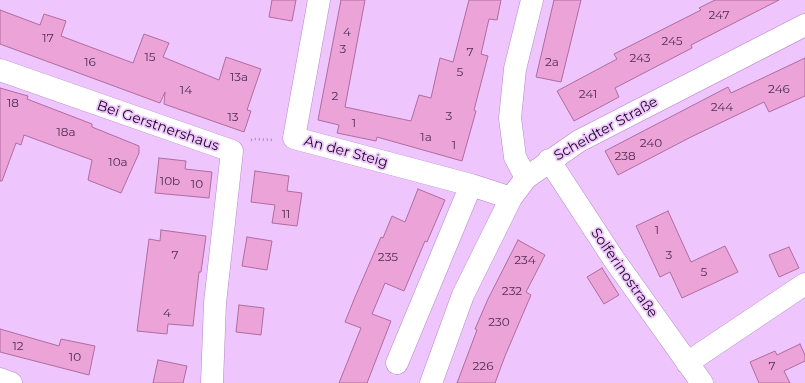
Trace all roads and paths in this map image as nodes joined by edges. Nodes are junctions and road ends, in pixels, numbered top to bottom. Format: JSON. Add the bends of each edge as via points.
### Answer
{"nodes":[{"id":1,"x":319,"y":0,"type":"edge"},
{"id":2,"x":532,"y":0,"type":"edge"},
{"id":3,"x":805,"y":25,"type":"edge"},
{"id":4,"x":0,"y":70,"type":"edge"},
{"id":5,"x":254,"y":139,"type":"dead end"},
{"id":6,"x":278,"y":141,"type":"dead end"},
{"id":7,"x":549,"y":160,"type":"junction"},
{"id":8,"x":526,"y":178,"type":"junction"},
{"id":9,"x":471,"y":185,"type":"junction"},
{"id":10,"x":510,"y":198,"type":"junction"},
{"id":11,"x":805,"y":284,"type":"edge"},
{"id":12,"x":397,"y":363,"type":"dead end"},
{"id":13,"x":687,"y":363,"type":"junction"},
{"id":14,"x":0,"y":379,"type":"edge"},
{"id":15,"x":12,"y":383,"type":"edge"},
{"id":16,"x":212,"y":383,"type":"edge"},
{"id":17,"x":431,"y":383,"type":"edge"},
{"id":18,"x":702,"y":383,"type":"edge"}],
"edges":[{"from":1,"to":9,"type":"street","name":"An der Steig","via":[[294,138]]},
{"from":2,"to":8,"type":"street","via":[[516,69],[510,118],[515,157]]},
{"from":3,"to":7,"type":"street","name":"Scheidter Straße","via":[[579,141]]},
{"from":4,"to":16,"type":"street","name":"Bei Gerstnershaus","via":[[232,151],[215,304]]},
{"from":5,"to":6,"type":"path"},
{"from":7,"to":8,"type":"street","name":"Scheidter Straße"},
{"from":7,"to":13,"type":"street","name":"Solferinostraße","via":[[613,258]]},
{"from":8,"to":10,"type":"street","name":"Scheidter Straße"},
{"from":9,"to":10,"type":"street","name":"An der Steig"},
{"from":9,"to":12,"type":"street"},
{"from":10,"to":17,"type":"street","name":"Scheidter Straße","via":[[463,295]]},
{"from":11,"to":13,"type":"street"},
{"from":13,"to":18,"type":"street","name":"Solferinostraße"},
{"from":14,"to":15,"type":"street"}]}
